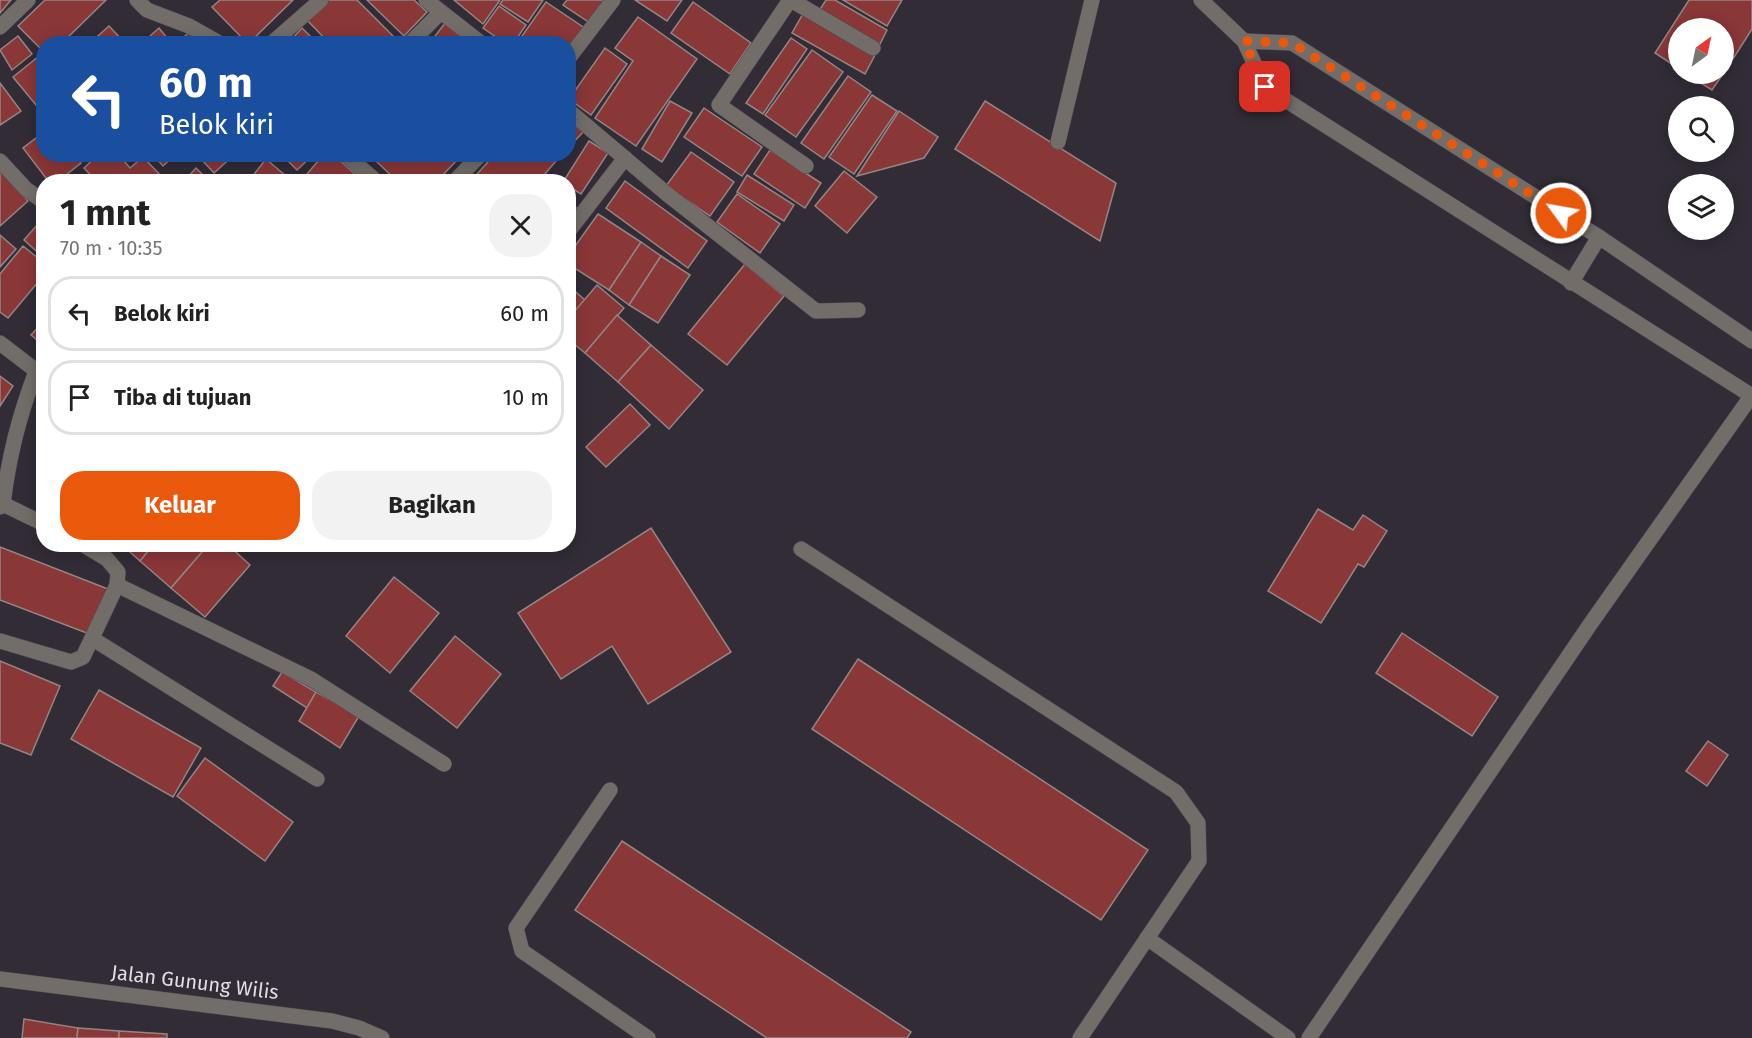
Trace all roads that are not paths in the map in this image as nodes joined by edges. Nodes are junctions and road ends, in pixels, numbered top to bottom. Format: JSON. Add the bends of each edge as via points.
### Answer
{"nodes":[{"id":1,"x":28,"y":0,"type":"edge"},
{"id":2,"x":137,"y":0,"type":"edge"},
{"id":3,"x":321,"y":0,"type":"edge"},
{"id":4,"x":426,"y":0,"type":"edge"},
{"id":5,"x":613,"y":0,"type":"edge"},
{"id":6,"x":790,"y":0,"type":"edge"},
{"id":7,"x":1092,"y":0,"type":"edge"},
{"id":8,"x":1201,"y":0,"type":"edge"},
{"id":9,"x":440,"y":13,"type":"junction"},
{"id":10,"x":0,"y":27,"type":"edge"},
{"id":11,"x":207,"y":36,"type":"edge"},
{"id":12,"x":280,"y":36,"type":"edge"},
{"id":13,"x":417,"y":36,"type":"edge"},
{"id":14,"x":471,"y":36,"type":"edge"},
{"id":15,"x":1244,"y":41,"type":"junction"},
{"id":16,"x":873,"y":48,"type":"dead end"},
{"id":17,"x":576,"y":49,"type":"edge"},
{"id":18,"x":576,"y":117,"type":"edge"},
{"id":19,"x":1058,"y":142,"type":"dead end"},
{"id":20,"x":626,"y":158,"type":"junction"},
{"id":21,"x":0,"y":161,"type":"edge"},
{"id":22,"x":354,"y":162,"type":"edge"},
{"id":23,"x":473,"y":162,"type":"edge"},
{"id":24,"x":806,"y":166,"type":"dead end"},
{"id":25,"x":368,"y":174,"type":"edge"},
{"id":26,"x":462,"y":174,"type":"edge"},
{"id":27,"x":36,"y":196,"type":"edge"},
{"id":28,"x":576,"y":221,"type":"edge"},
{"id":29,"x":1599,"y":237,"type":"junction"},
{"id":30,"x":1571,"y":284,"type":"junction"},
{"id":31,"x":858,"y":310,"type":"dead end"},
{"id":32,"x":1752,"y":341,"type":"edge"},
{"id":33,"x":0,"y":343,"type":"edge"},
{"id":34,"x":36,"y":371,"type":"edge"},
{"id":35,"x":36,"y":382,"type":"edge"},
{"id":36,"x":1752,"y":396,"type":"edge"},
{"id":37,"x":2,"y":505,"type":"edge"},
{"id":38,"x":36,"y":520,"type":"edge"},
{"id":39,"x":801,"y":549,"type":"dead end"},
{"id":40,"x":95,"y":552,"type":"edge"},
{"id":41,"x":117,"y":585,"type":"junction"},
{"id":42,"x":93,"y":639,"type":"junction"},
{"id":43,"x":0,"y":641,"type":"edge"},
{"id":44,"x":444,"y":764,"type":"dead end"},
{"id":45,"x":317,"y":778,"type":"dead end"},
{"id":46,"x":610,"y":790,"type":"dead end"},
{"id":47,"x":1147,"y":938,"type":"junction"},
{"id":48,"x":0,"y":979,"type":"edge"},
{"id":49,"x":382,"y":1038,"type":"edge"},
{"id":50,"x":648,"y":1038,"type":"edge"},
{"id":51,"x":1080,"y":1038,"type":"edge"},
{"id":52,"x":1288,"y":1038,"type":"edge"},
{"id":53,"x":1309,"y":1038,"type":"edge"}],
"edges":[{"from":1,"to":10,"type":"street"},
{"from":2,"to":11,"type":"street","via":[[147,10]]},
{"from":3,"to":12,"type":"street"},
{"from":4,"to":9,"type":"street"},
{"from":5,"to":17,"type":"street"},
{"from":6,"to":16,"type":"street"},
{"from":6,"to":24,"type":"street","via":[[719,105]]},
{"from":7,"to":19,"type":"street"},
{"from":8,"to":15,"type":"street"},
{"from":9,"to":13,"type":"street"},
{"from":9,"to":14,"type":"street"},
{"from":15,"to":29,"type":"street","via":[[1292,43]]},
{"from":15,"to":30,"type":"street","via":[[1265,87]]},
{"from":18,"to":20,"type":"street"},
{"from":20,"to":28,"type":"street"},
{"from":20,"to":31,"type":"street","via":[[816,311]]},
{"from":21,"to":27,"type":"street"},
{"from":22,"to":25,"type":"street"},
{"from":23,"to":26,"type":"street"},
{"from":29,"to":30,"type":"street"},
{"from":29,"to":32,"type":"street"},
{"from":30,"to":36,"type":"street"},
{"from":33,"to":34,"type":"street"},
{"from":35,"to":37,"type":"street","via":[[16,425]]},
{"from":36,"to":53,"type":"street","via":[[1591,623]]},
{"from":37,"to":38,"type":"street"},
{"from":39,"to":47,"type":"street","via":[[1176,792],[1198,824],[1198,861]]},
{"from":40,"to":41,"type":"street","via":[[118,572]]},
{"from":41,"to":42,"type":"street"},
{"from":41,"to":44,"type":"street","via":[[311,679]]},
{"from":42,"to":43,"type":"street","via":[[83,657],[71,663]]},
{"from":42,"to":45,"type":"street"},
{"from":46,"to":50,"type":"street","via":[[516,928],[522,951]]},
{"from":47,"to":51,"type":"street"},
{"from":47,"to":52,"type":"street"},
{"from":48,"to":49,"type":"street","name":"Jalan Gunung Wilis","via":[[332,1021]]}]}
